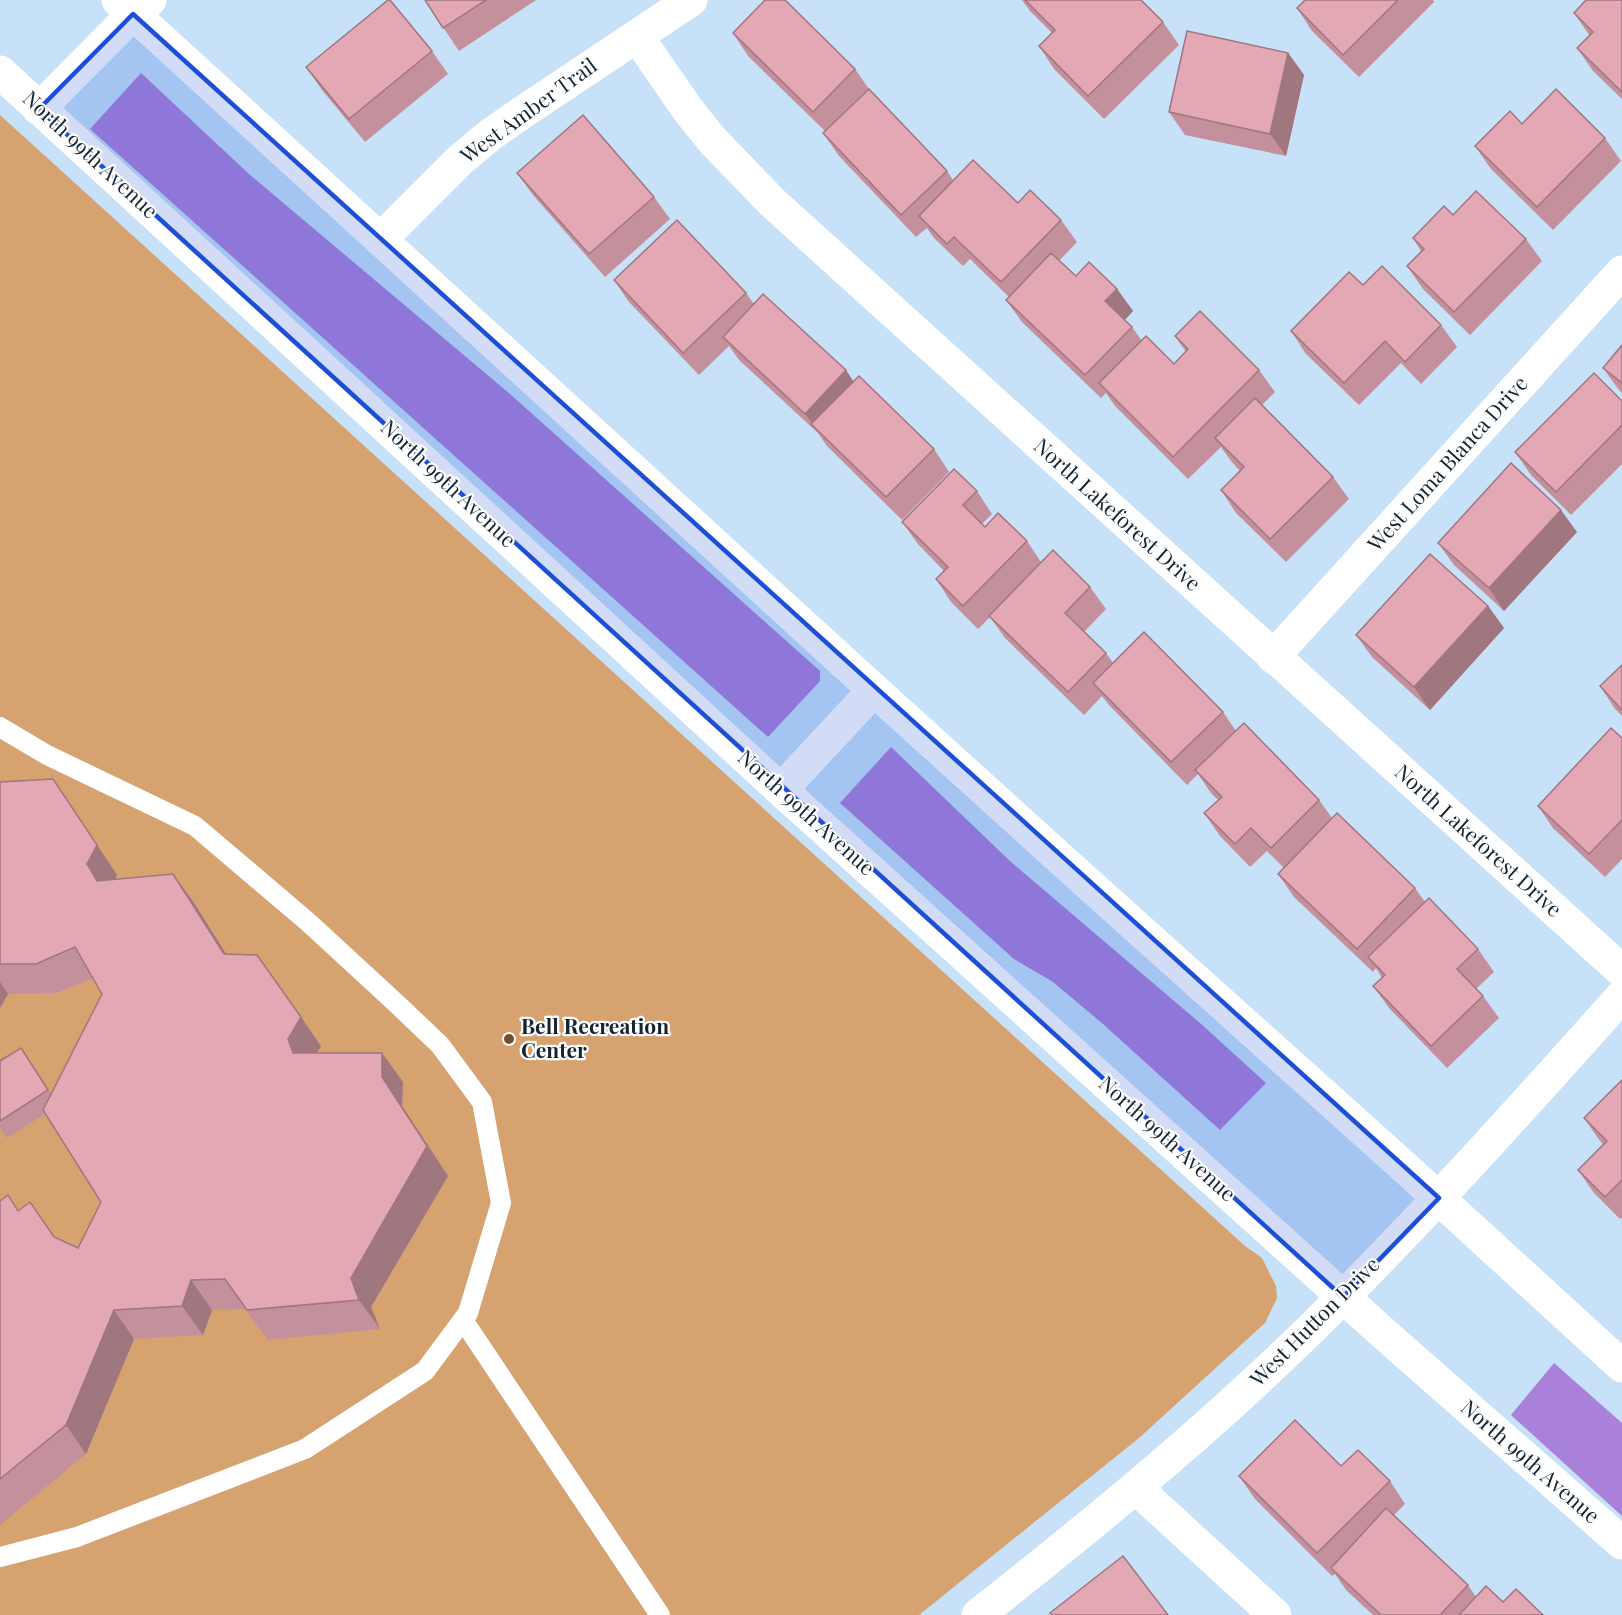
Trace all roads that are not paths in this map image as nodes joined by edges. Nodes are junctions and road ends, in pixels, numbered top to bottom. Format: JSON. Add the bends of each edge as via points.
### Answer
{"nodes":[{"id":1,"x":692,"y":0,"type":"edge"},
{"id":2,"x":134,"y":5,"type":"edge"},
{"id":3,"x":637,"y":36,"type":"junction"},
{"id":4,"x":0,"y":72,"type":"edge"},
{"id":5,"x":39,"y":109,"type":"junction"},
{"id":6,"x":381,"y":239,"type":"junction"},
{"id":7,"x":1622,"y":272,"type":"edge"},
{"id":8,"x":1274,"y":657,"type":"junction"},
{"id":9,"x":874,"y":690,"type":"junction"},
{"id":10,"x":0,"y":726,"type":"edge"},
{"id":11,"x":781,"y":790,"type":"junction"},
{"id":12,"x":1622,"y":971,"type":"edge"},
{"id":13,"x":1622,"y":996,"type":"edge"},
{"id":14,"x":1438,"y":1198,"type":"junction"},
{"id":15,"x":1344,"y":1297,"type":"junction"},
{"id":16,"x":463,"y":1320,"type":"junction"},
{"id":17,"x":1622,"y":1366,"type":"edge"},
{"id":18,"x":1136,"y":1488,"type":"junction"},
{"id":19,"x":1622,"y":1543,"type":"edge"},
{"id":20,"x":0,"y":1557,"type":"edge"},
{"id":21,"x":985,"y":1613,"type":"edge"},
{"id":22,"x":660,"y":1615,"type":"edge"},
{"id":23,"x":1275,"y":1615,"type":"edge"}],
"edges":[{"from":1,"to":3,"type":"main road","name":"West Amber Trail"},
{"from":2,"to":5,"type":"main road"},
{"from":2,"to":6,"type":"main road"},
{"from":3,"to":6,"type":"main road","name":"West Amber Trail","via":[[490,135]]},
{"from":3,"to":8,"type":"main road","name":"North Lakeforest Drive","via":[[713,141],[772,203]]},
{"from":4,"to":5,"type":"main road","name":"North 99th Avenue"},
{"from":5,"to":11,"type":"main road","name":"North 99th Avenue"},
{"from":6,"to":9,"type":"main road"},
{"from":7,"to":8,"type":"main road","name":"West Loma Blanca Drive"},
{"from":8,"to":12,"type":"main road","name":"North Lakeforest Drive"},
{"from":9,"to":11,"type":"main road"},
{"from":9,"to":14,"type":"main road"},
{"from":10,"to":16,"type":"lane","via":[[47,755],[195,826],[308,922],[440,1045],[482,1102],[501,1203]]},
{"from":11,"to":15,"type":"main road","name":"North 99th Avenue"},
{"from":13,"to":14,"type":"main road","name":"West Hutton Drive"},
{"from":14,"to":15,"type":"main road","name":"West Hutton Drive"},
{"from":14,"to":17,"type":"main road"},
{"from":15,"to":18,"type":"main road","name":"West Hutton Drive"},
{"from":15,"to":19,"type":"main road","name":"North 99th Avenue"},
{"from":16,"to":20,"type":"lane","via":[[425,1371],[305,1449],[77,1537]]},
{"from":16,"to":22,"type":"lane"},
{"from":18,"to":21,"type":"main road","name":"West Hutton Drive"},
{"from":18,"to":23,"type":"main road"}]}
